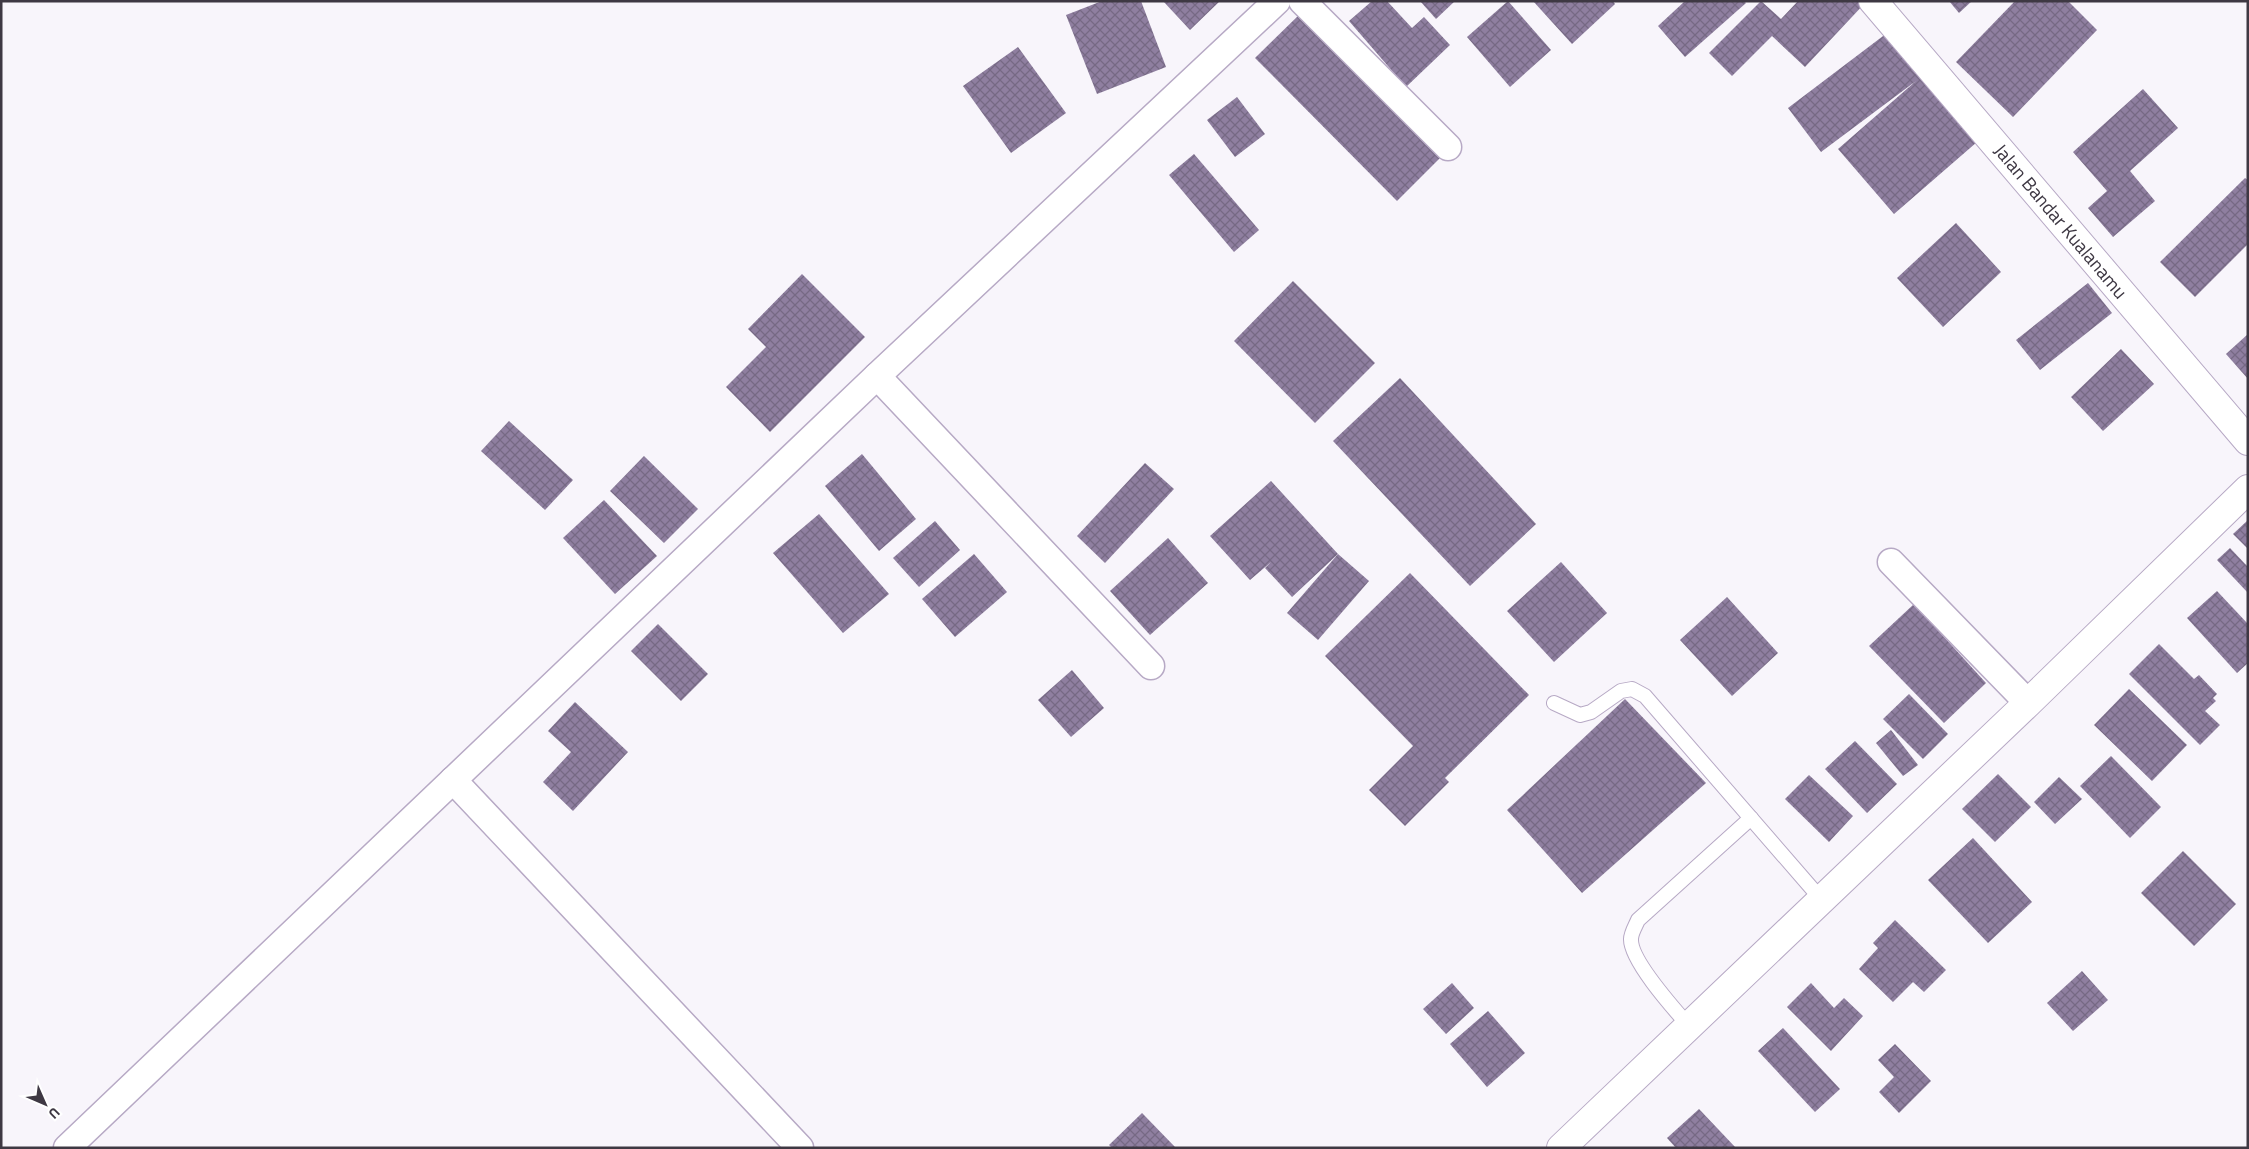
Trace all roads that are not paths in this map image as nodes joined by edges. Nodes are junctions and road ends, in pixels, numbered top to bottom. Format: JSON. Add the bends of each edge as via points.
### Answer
{"nodes":[{"id":1,"x":1277,"y":1,"type":"edge"},
{"id":2,"x":1302,"y":1,"type":"edge"},
{"id":3,"x":1873,"y":1,"type":"edge"},
{"id":4,"x":1448,"y":147,"type":"dead end"},
{"id":5,"x":877,"y":376,"type":"junction"},
{"id":6,"x":2248,"y":441,"type":"edge"},
{"id":7,"x":2248,"y":490,"type":"edge"},
{"id":8,"x":1892,"y":562,"type":"dead end"},
{"id":9,"x":1151,"y":666,"type":"dead end"},
{"id":10,"x":1554,"y":703,"type":"dead end"},
{"id":11,"x":2028,"y":703,"type":"junction"},
{"id":12,"x":453,"y":780,"type":"junction"},
{"id":13,"x":1751,"y":818,"type":"junction"},
{"id":14,"x":1821,"y":899,"type":"junction"},
{"id":15,"x":1689,"y":1026,"type":"junction"},
{"id":16,"x":67,"y":1148,"type":"edge"},
{"id":17,"x":800,"y":1148,"type":"edge"},
{"id":18,"x":1561,"y":1148,"type":"edge"}],
"edges":[{"from":1,"to":5,"type":"street"},
{"from":2,"to":4,"type":"street"},
{"from":3,"to":6,"type":"street","name":"Jalan Bandar Kualanamu"},
{"from":5,"to":9,"type":"street"},
{"from":5,"to":12,"type":"street"},
{"from":7,"to":11,"type":"street"},
{"from":8,"to":11,"type":"street"},
{"from":10,"to":13,"type":"lane","via":[[1580,714],[1591,712],[1621,691],[1632,688],[1645,696]]},
{"from":11,"to":14,"type":"street"},
{"from":12,"to":16,"type":"street"},
{"from":12,"to":17,"type":"street"},
{"from":13,"to":14,"type":"lane"},
{"from":13,"to":15,"type":"lane","via":[[1638,920],[1630,938],[1636,957]]},
{"from":14,"to":15,"type":"street"},
{"from":15,"to":18,"type":"street"}]}
